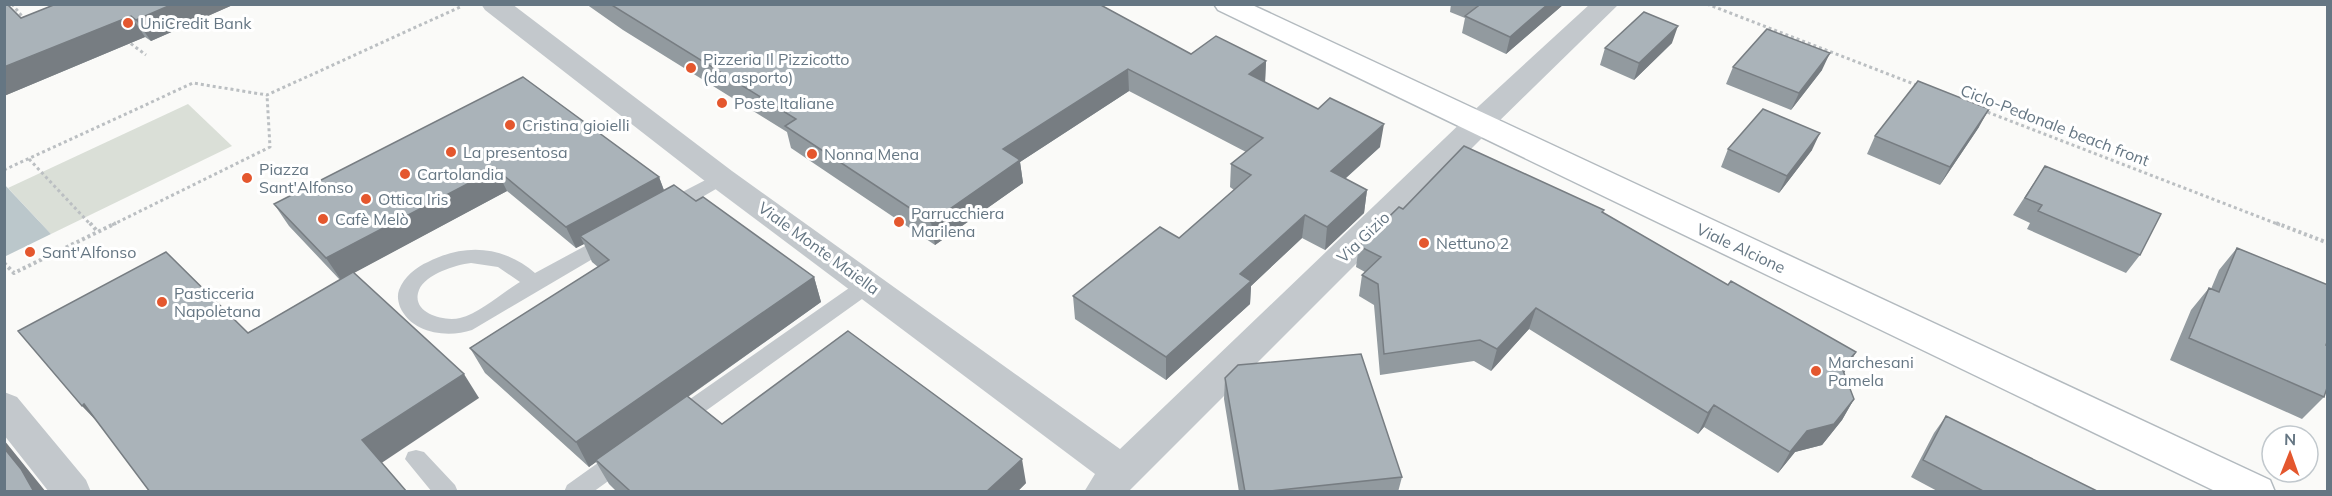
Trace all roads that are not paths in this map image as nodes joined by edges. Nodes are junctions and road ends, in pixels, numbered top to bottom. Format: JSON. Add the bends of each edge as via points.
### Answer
{"nodes":[{"id":1,"x":494,"y":4,"type":"edge"},
{"id":2,"x":1227,"y":4,"type":"edge"},
{"id":3,"x":1606,"y":4,"type":"edge"},
{"id":4,"x":1479,"y":123,"type":"junction"},
{"id":5,"x":721,"y":178,"type":"junction"},
{"id":6,"x":648,"y":219,"type":"edge"},
{"id":7,"x":627,"y":230,"type":"edge"},
{"id":8,"x":534,"y":283,"type":"junction"},
{"id":9,"x":869,"y":284,"type":"junction"},
{"id":10,"x":4,"y":407,"type":"edge"},
{"id":11,"x":660,"y":431,"type":"edge"},
{"id":12,"x":641,"y":445,"type":"edge"},
{"id":13,"x":416,"y":459,"type":"dead end"},
{"id":14,"x":1114,"y":485,"type":"edge"},
{"id":15,"x":72,"y":492,"type":"edge"},
{"id":16,"x":447,"y":492,"type":"edge"},
{"id":17,"x":575,"y":492,"type":"edge"},
{"id":18,"x":2256,"y":492,"type":"edge"}],
"edges":[{"from":1,"to":5,"type":"street","name":"Viale Monte Maiella"},
{"from":2,"to":4,"type":"street","name":"Viale Alcione"},
{"from":3,"to":4,"type":"street","name":"Via Gizio"},
{"from":4,"to":14,"type":"street","name":"Via Gizio"},
{"from":4,"to":18,"type":"street","name":"Viale Alcione"},
{"from":5,"to":6,"type":"lane"},
{"from":5,"to":9,"type":"street","name":"Viale Monte Maiella"},
{"from":7,"to":8,"type":"lane"},
{"from":8,"to":8,"type":"lane","via":[[465,326],[427,323],[406,303],[406,294],[417,279],[455,259],[498,259],[513,265]]},
{"from":9,"to":11,"type":"lane"},
{"from":9,"to":14,"type":"street","name":"Viale Monte Maiella"},
{"from":10,"to":15,"type":"street"},
{"from":12,"to":17,"type":"lane"},
{"from":13,"to":16,"type":"lane"}]}
